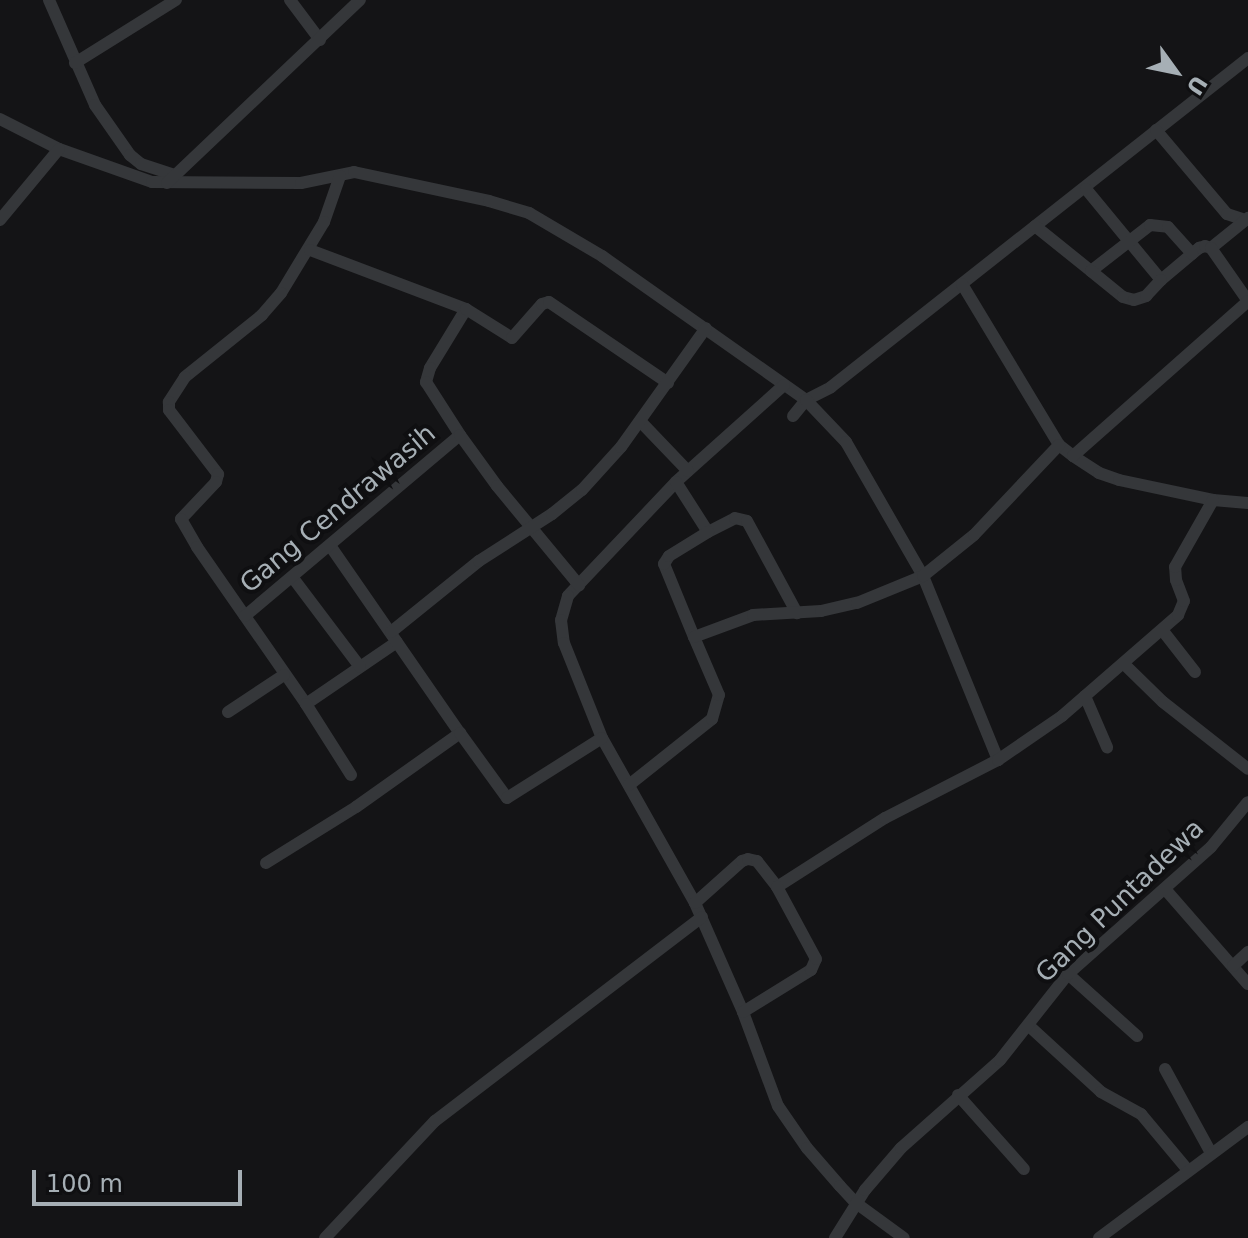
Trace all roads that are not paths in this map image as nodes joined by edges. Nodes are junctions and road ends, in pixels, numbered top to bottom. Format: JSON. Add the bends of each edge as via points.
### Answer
{"nodes":[{"id":1,"x":49,"y":0,"type":"edge"},
{"id":2,"x":176,"y":0,"type":"edge"},
{"id":3,"x":290,"y":0,"type":"edge"},
{"id":4,"x":360,"y":0,"type":"edge"},
{"id":5,"x":320,"y":40,"type":"junction"},
{"id":6,"x":1248,"y":58,"type":"edge"},
{"id":7,"x":75,"y":63,"type":"junction"},
{"id":8,"x":0,"y":119,"type":"edge"},
{"id":9,"x":1156,"y":130,"type":"junction"},
{"id":10,"x":59,"y":149,"type":"junction"},
{"id":11,"x":340,"y":176,"type":"junction"},
{"id":12,"x":171,"y":179,"type":"junction"},
{"id":13,"x":1086,"y":189,"type":"junction"},
{"id":14,"x":1247,"y":219,"type":"edge"},
{"id":15,"x":0,"y":220,"type":"edge"},
{"id":16,"x":1035,"y":226,"type":"junction"},
{"id":17,"x":1129,"y":242,"type":"junction"},
{"id":18,"x":1211,"y":248,"type":"junction"},
{"id":19,"x":310,"y":250,"type":"junction"},
{"id":20,"x":1192,"y":254,"type":"junction"},
{"id":21,"x":1091,"y":271,"type":"junction"},
{"id":22,"x":1161,"y":280,"type":"junction"},
{"id":23,"x":962,"y":284,"type":"junction"},
{"id":24,"x":1248,"y":301,"type":"edge"},
{"id":25,"x":466,"y":309,"type":"junction"},
{"id":26,"x":706,"y":328,"type":"junction"},
{"id":27,"x":668,"y":383,"type":"junction"},
{"id":28,"x":779,"y":389,"type":"junction"},
{"id":29,"x":806,"y":400,"type":"junction"},
{"id":30,"x":793,"y":416,"type":"dead end"},
{"id":31,"x":640,"y":421,"type":"junction"},
{"id":32,"x":460,"y":435,"type":"junction"},
{"id":33,"x":1059,"y":445,"type":"junction"},
{"id":34,"x":1073,"y":456,"type":"junction"},
{"id":35,"x":688,"y":471,"type":"junction"},
{"id":36,"x":676,"y":482,"type":"junction"},
{"id":37,"x":1213,"y":500,"type":"junction"},
{"id":38,"x":1248,"y":503,"type":"edge"},
{"id":39,"x":532,"y":527,"type":"junction"},
{"id":40,"x":708,"y":532,"type":"junction"},
{"id":41,"x":331,"y":547,"type":"junction"},
{"id":42,"x":923,"y":576,"type":"junction"},
{"id":43,"x":293,"y":578,"type":"junction"},
{"id":44,"x":579,"y":585,"type":"junction"},
{"id":45,"x":797,"y":613,"type":"junction"},
{"id":46,"x":245,"y":616,"type":"junction"},
{"id":47,"x":1163,"y":631,"type":"junction"},
{"id":48,"x":394,"y":637,"type":"junction"},
{"id":49,"x":694,"y":637,"type":"junction"},
{"id":50,"x":1124,"y":664,"type":"junction"},
{"id":51,"x":360,"y":667,"type":"junction"},
{"id":52,"x":1195,"y":672,"type":"dead end"},
{"id":53,"x":284,"y":675,"type":"junction"},
{"id":54,"x":1085,"y":696,"type":"junction"},
{"id":55,"x":306,"y":704,"type":"junction"},
{"id":56,"x":228,"y":712,"type":"dead end"},
{"id":57,"x":460,"y":733,"type":"junction"},
{"id":58,"x":602,"y":738,"type":"junction"},
{"id":59,"x":1107,"y":747,"type":"dead end"},
{"id":60,"x":998,"y":760,"type":"junction"},
{"id":61,"x":1248,"y":769,"type":"edge"},
{"id":62,"x":351,"y":775,"type":"dead end"},
{"id":63,"x":629,"y":785,"type":"junction"},
{"id":64,"x":1248,"y":802,"type":"edge"},
{"id":65,"x":266,"y":863,"type":"dead end"},
{"id":66,"x":777,"y":887,"type":"junction"},
{"id":67,"x":1165,"y":889,"type":"junction"},
{"id":68,"x":695,"y":903,"type":"junction"},
{"id":69,"x":702,"y":917,"type":"junction"},
{"id":70,"x":1248,"y":952,"type":"edge"},
{"id":71,"x":1233,"y":966,"type":"junction"},
{"id":72,"x":1068,"y":974,"type":"junction"},
{"id":73,"x":1248,"y":984,"type":"edge"},
{"id":74,"x":743,"y":1012,"type":"junction"},
{"id":75,"x":1028,"y":1025,"type":"junction"},
{"id":76,"x":1137,"y":1036,"type":"dead end"},
{"id":77,"x":1165,"y":1069,"type":"dead end"},
{"id":78,"x":958,"y":1095,"type":"junction"},
{"id":79,"x":1248,"y":1127,"type":"edge"},
{"id":80,"x":1211,"y":1153,"type":"junction"},
{"id":81,"x":1024,"y":1169,"type":"dead end"},
{"id":82,"x":1187,"y":1169,"type":"junction"},
{"id":83,"x":856,"y":1203,"type":"junction"},
{"id":84,"x":325,"y":1238,"type":"edge"},
{"id":85,"x":835,"y":1238,"type":"edge"},
{"id":86,"x":904,"y":1238,"type":"edge"},
{"id":87,"x":1099,"y":1238,"type":"edge"}],
"edges":[{"from":1,"to":7,"type":"street"},
{"from":2,"to":7,"type":"street"},
{"from":3,"to":5,"type":"street"},
{"from":4,"to":5,"type":"street"},
{"from":5,"to":12,"type":"street"},
{"from":6,"to":9,"type":"street"},
{"from":7,"to":12,"type":"street","via":[[95,105],[130,155]]},
{"from":8,"to":10,"type":"street"},
{"from":9,"to":13,"type":"street"},
{"from":9,"to":14,"type":"street","via":[[1227,214]]},
{"from":10,"to":12,"type":"street","via":[[133,178]]},
{"from":10,"to":15,"type":"street"},
{"from":11,"to":12,"type":"street","via":[[301,183]]},
{"from":11,"to":19,"type":"street"},
{"from":11,"to":26,"type":"street","via":[[371,174],[529,213]]},
{"from":13,"to":16,"type":"street"},
{"from":13,"to":17,"type":"street"},
{"from":14,"to":18,"type":"street"},
{"from":16,"to":21,"type":"street"},
{"from":16,"to":23,"type":"street"},
{"from":17,"to":20,"type":"street","via":[[1150,225],[1161,225],[1176,233]]},
{"from":17,"to":21,"type":"street"},
{"from":17,"to":22,"type":"street"},
{"from":18,"to":20,"type":"street"},
{"from":18,"to":24,"type":"street"},
{"from":19,"to":25,"type":"street"},
{"from":19,"to":46,"type":"street","via":[[262,315],[185,377],[168,405],[218,474],[182,515],[182,525]]},
{"from":20,"to":22,"type":"street"},
{"from":21,"to":22,"type":"street","via":[[1134,300]]},
{"from":23,"to":29,"type":"street","via":[[831,387]]},
{"from":23,"to":33,"type":"street"},
{"from":24,"to":34,"type":"street"},
{"from":25,"to":27,"type":"street","via":[[512,338],[549,302]]},
{"from":25,"to":32,"type":"street","via":[[426,382]]},
{"from":26,"to":27,"type":"street"},
{"from":26,"to":28,"type":"street"},
{"from":27,"to":31,"type":"street"},
{"from":28,"to":29,"type":"street"},
{"from":28,"to":35,"type":"street"},
{"from":29,"to":30,"type":"street"},
{"from":29,"to":42,"type":"street","via":[[846,442]]},
{"from":31,"to":35,"type":"street"},
{"from":31,"to":39,"type":"street","via":[[582,490]]},
{"from":32,"to":39,"type":"street","name":"Gang Cendrawasih"},
{"from":32,"to":41,"type":"street","name":"Gang Cendrawasih"},
{"from":33,"to":34,"type":"street"},
{"from":33,"to":42,"type":"street","via":[[974,535]]},
{"from":34,"to":37,"type":"street","via":[[1110,478]]},
{"from":35,"to":36,"type":"street"},
{"from":36,"to":40,"type":"street"},
{"from":36,"to":44,"type":"street"},
{"from":37,"to":38,"type":"street"},
{"from":37,"to":47,"type":"street","via":[[1175,567],[1183,607]]},
{"from":39,"to":44,"type":"street","name":"Gang Cendrawasih"},
{"from":39,"to":48,"type":"street","via":[[469,568]]},
{"from":40,"to":45,"type":"street","via":[[735,518],[747,521]]},
{"from":40,"to":49,"type":"street","via":[[664,564]]},
{"from":41,"to":43,"type":"street","name":"Gang Cendrawasih"},
{"from":41,"to":48,"type":"street"},
{"from":42,"to":45,"type":"street","via":[[857,603]]},
{"from":42,"to":60,"type":"street"},
{"from":43,"to":46,"type":"street","name":"Gang Cendrawasih"},
{"from":43,"to":51,"type":"street"},
{"from":44,"to":58,"type":"street","via":[[561,608],[564,643]]},
{"from":45,"to":49,"type":"street","via":[[753,615]]},
{"from":46,"to":53,"type":"street"},
{"from":47,"to":50,"type":"street"},
{"from":47,"to":52,"type":"street"},
{"from":48,"to":51,"type":"street"},
{"from":48,"to":57,"type":"street"},
{"from":49,"to":63,"type":"street","via":[[719,695],[712,719]]},
{"from":50,"to":54,"type":"street"},
{"from":50,"to":61,"type":"street"},
{"from":51,"to":55,"type":"street"},
{"from":53,"to":55,"type":"street"},
{"from":53,"to":56,"type":"street"},
{"from":54,"to":59,"type":"street"},
{"from":54,"to":60,"type":"street"},
{"from":55,"to":62,"type":"street"},
{"from":57,"to":58,"type":"street","via":[[507,798]]},
{"from":57,"to":65,"type":"street"},
{"from":58,"to":63,"type":"street"},
{"from":60,"to":66,"type":"street","via":[[885,818]]},
{"from":63,"to":68,"type":"street"},
{"from":64,"to":67,"type":"street","name":"Gang Puntadewa","via":[[1211,847]]},
{"from":66,"to":68,"type":"street","via":[[757,861],[748,859]]},
{"from":66,"to":74,"type":"street","via":[[816,959],[811,970]]},
{"from":67,"to":71,"type":"street"},
{"from":67,"to":72,"type":"street","name":"Gang Puntadewa"},
{"from":68,"to":69,"type":"street"},
{"from":69,"to":74,"type":"street"},
{"from":69,"to":84,"type":"street","via":[[435,1121]]},
{"from":70,"to":71,"type":"street"},
{"from":71,"to":73,"type":"street"},
{"from":72,"to":75,"type":"street","name":"Gang Puntadewa"},
{"from":72,"to":76,"type":"street"},
{"from":74,"to":83,"type":"street","via":[[778,1106]]},
{"from":75,"to":78,"type":"street","name":"Gang Puntadewa","via":[[1000,1060]]},
{"from":75,"to":82,"type":"street","via":[[1101,1092],[1141,1114]]},
{"from":77,"to":80,"type":"street"},
{"from":78,"to":81,"type":"street"},
{"from":78,"to":83,"type":"street","name":"Gang Puntadewa","via":[[901,1148]]},
{"from":79,"to":80,"type":"street"},
{"from":80,"to":82,"type":"street"},
{"from":82,"to":87,"type":"street"},
{"from":83,"to":85,"type":"street","name":"Gang Puntadewa"},
{"from":83,"to":86,"type":"street"}]}
